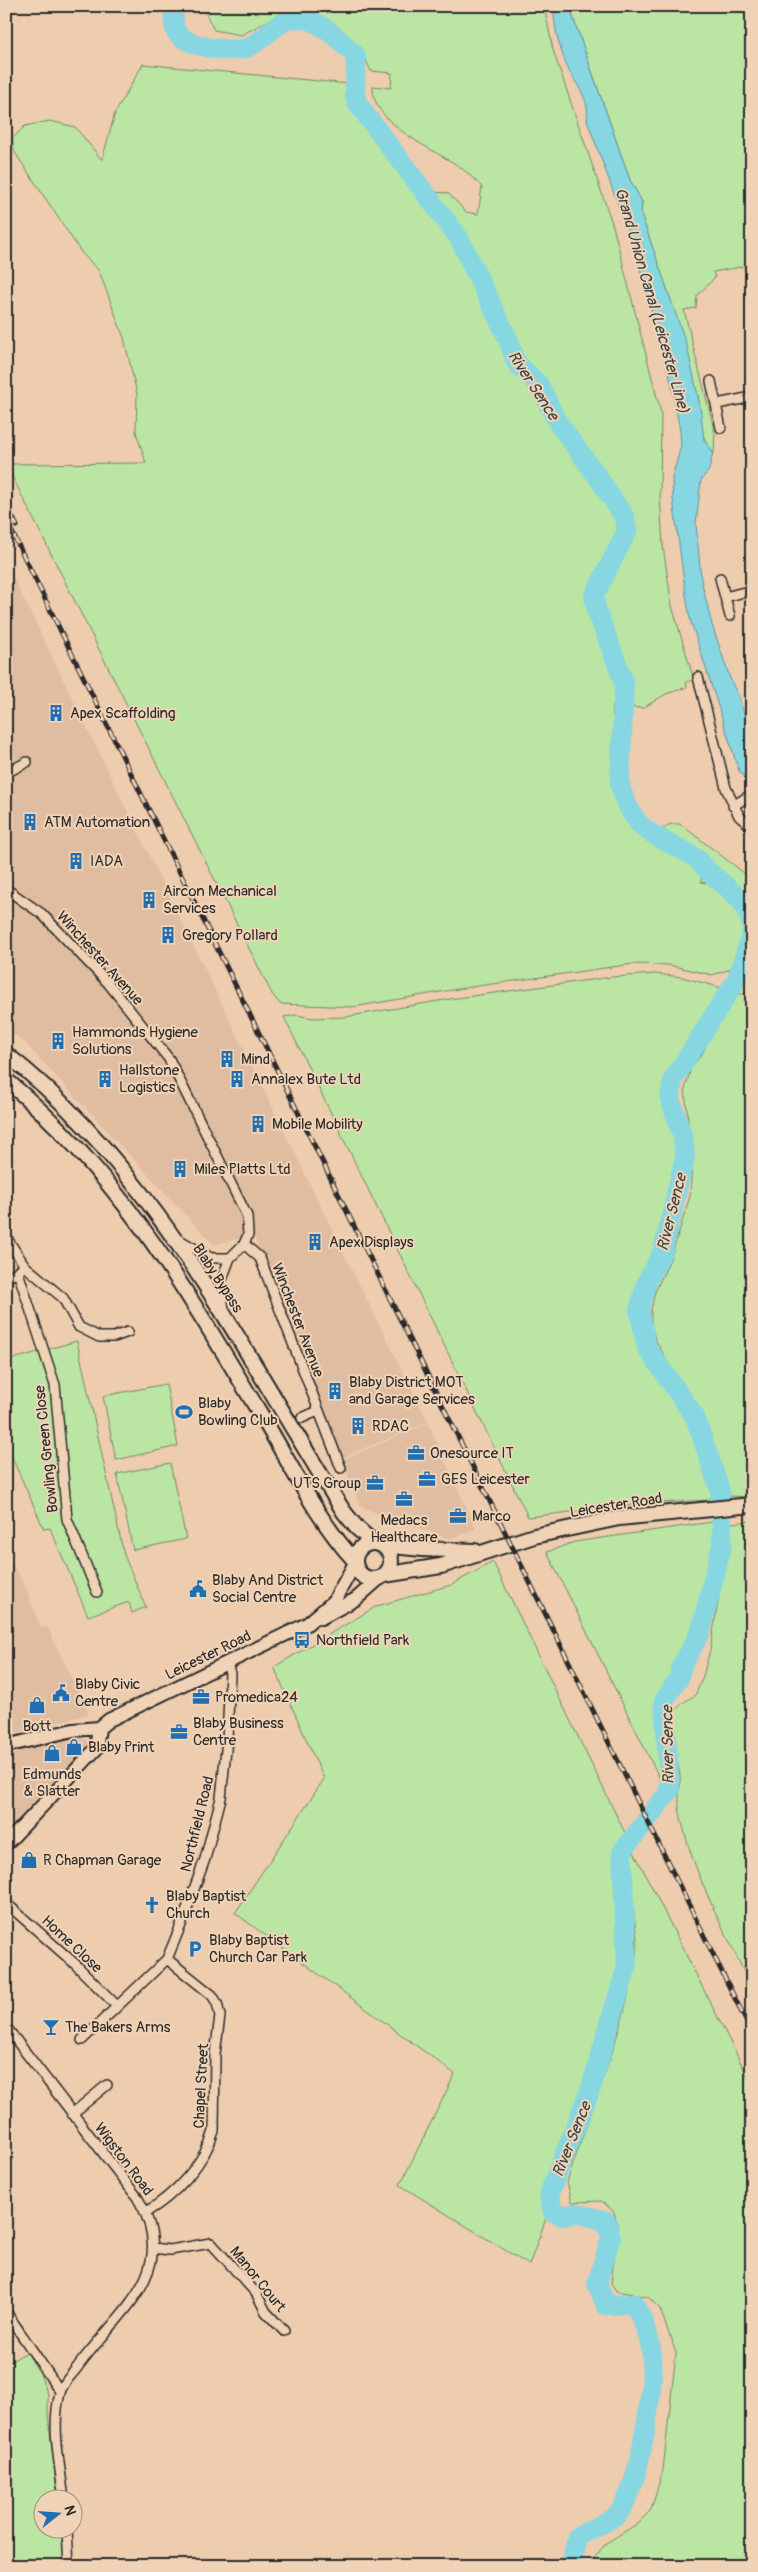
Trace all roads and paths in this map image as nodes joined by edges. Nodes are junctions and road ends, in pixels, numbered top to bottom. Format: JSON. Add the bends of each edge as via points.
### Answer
{"nodes":[{"id":1,"x":712,"y":380,"type":"dead end"},
{"id":2,"x":752,"y":397,"type":"edge"},
{"id":3,"x":717,"y":404,"type":"junction"},
{"id":4,"x":721,"y":428,"type":"dead end"},
{"id":5,"x":720,"y":578,"type":"dead end"},
{"id":6,"x":752,"y":590,"type":"edge"},
{"id":7,"x":725,"y":596,"type":"junction"},
{"id":8,"x":730,"y":616,"type":"dead end"},
{"id":9,"x":698,"y":678,"type":"dead end"},
{"id":10,"x":27,"y":762,"type":"dead end"},
{"id":11,"x":6,"y":773,"type":"edge"},
{"id":12,"x":748,"y":796,"type":"edge"},
{"id":13,"x":733,"y":806,"type":"junction"},
{"id":14,"x":752,"y":827,"type":"edge"},
{"id":15,"x":6,"y":889,"type":"edge"},
{"id":16,"x":6,"y":1054,"type":"edge"},
{"id":17,"x":6,"y":1080,"type":"edge"},
{"id":18,"x":171,"y":1236,"type":"junction"},
{"id":19,"x":6,"y":1237,"type":"edge"},
{"id":20,"x":244,"y":1244,"type":"junction"},
{"id":21,"x":230,"y":1258,"type":"junction"},
{"id":22,"x":21,"y":1269,"type":"junction"},
{"id":23,"x":6,"y":1279,"type":"edge"},
{"id":24,"x":225,"y":1318,"type":"junction"},
{"id":25,"x":128,"y":1332,"type":"dead end"},
{"id":26,"x":318,"y":1411,"type":"junction"},
{"id":27,"x":302,"y":1418,"type":"dead end"},
{"id":28,"x":341,"y":1468,"type":"dead end"},
{"id":29,"x":752,"y":1505,"type":"edge"},
{"id":30,"x":379,"y":1544,"type":"junction"},
{"id":31,"x":488,"y":1551,"type":"junction"},
{"id":32,"x":355,"y":1562,"type":"junction"},
{"id":33,"x":383,"y":1576,"type":"junction"},
{"id":34,"x":97,"y":1592,"type":"dead end"},
{"id":35,"x":310,"y":1622,"type":"junction"},
{"id":36,"x":227,"y":1665,"type":"junction"},
{"id":37,"x":99,"y":1728,"type":"junction"},
{"id":38,"x":6,"y":1746,"type":"edge"},
{"id":39,"x":6,"y":1844,"type":"edge"},
{"id":40,"x":6,"y":1903,"type":"edge"},
{"id":41,"x":167,"y":1959,"type":"junction"},
{"id":42,"x":117,"y":2006,"type":"junction"},
{"id":43,"x":6,"y":2027,"type":"edge"},
{"id":44,"x":82,"y":2040,"type":"dead end"},
{"id":45,"x":107,"y":2085,"type":"dead end"},
{"id":46,"x":72,"y":2114,"type":"junction"},
{"id":47,"x":146,"y":2212,"type":"junction"},
{"id":48,"x":153,"y":2248,"type":"junction"},
{"id":49,"x":6,"y":2312,"type":"edge"},
{"id":50,"x":284,"y":2331,"type":"dead end"},
{"id":51,"x":60,"y":2391,"type":"junction"},
{"id":52,"x":63,"y":2490,"type":"edge"},
{"id":53,"x":68,"y":2540,"type":"edge"},
{"id":54,"x":69,"y":2566,"type":"edge"}],
"edges":[{"from":1,"to":3,"type":"street"},
{"from":2,"to":3,"type":"street"},
{"from":3,"to":4,"type":"street"},
{"from":5,"to":7,"type":"street"},
{"from":6,"to":7,"type":"street"},
{"from":7,"to":8,"type":"street"},
{"from":9,"to":13,"type":"street"},
{"from":10,"to":11,"type":"street"},
{"from":12,"to":13,"type":"street"},
{"from":13,"to":14,"type":"street"},
{"from":15,"to":20,"type":"street","name":"Winchester Avenue","via":[[42,914],[108,983],[169,1059],[247,1216],[248,1235]]},
{"from":16,"to":18,"type":"main road","name":"Blaby Bypass","via":[[84,1124]]},
{"from":17,"to":32,"type":"main road","via":[[67,1136],[133,1213],[195,1306],[306,1493]]},
{"from":18,"to":21,"type":"street","via":[[211,1258]]},
{"from":18,"to":24,"type":"main road","name":"Blaby Bypass"},
{"from":19,"to":22,"type":"street"},
{"from":20,"to":21,"type":"street"},
{"from":20,"to":26,"type":"street","name":"Winchester Avenue","via":[[260,1258]]},
{"from":21,"to":24,"type":"street","via":[[221,1282]]},
{"from":22,"to":23,"type":"street"},
{"from":22,"to":25,"type":"street","via":[[63,1298],[79,1327],[99,1337],[114,1337]]},
{"from":22,"to":34,"type":"street","name":"Bowling Green Close","via":[[55,1385],[67,1519]]},
{"from":24,"to":30,"type":"main road","name":"Blaby Bypass","via":[[344,1512],[357,1528]]},
{"from":26,"to":27,"type":"street"},
{"from":26,"to":28,"type":"street","name":"Winchester Avenue"},
{"from":29,"to":31,"type":"main road","name":"Leicester Road","via":[[619,1518],[534,1536]]},
{"from":30,"to":31,"type":"main road","name":"Leicester Road","via":[[443,1551]]},
{"from":30,"to":32,"type":"main road","via":[[363,1546]]},
{"from":30,"to":33,"type":"main road","via":[[390,1554],[391,1560]]},
{"from":31,"to":33,"type":"main road","name":"Leicester Road","via":[[429,1569]]},
{"from":32,"to":33,"type":"main road","via":[[364,1576]]},
{"from":32,"to":35,"type":"street","name":"Leicester Road","via":[[334,1600]]},
{"from":33,"to":35,"type":"street","name":"Leicester Road","via":[[344,1606]]},
{"from":35,"to":36,"type":"street","name":"Leicester Road"},
{"from":36,"to":37,"type":"street","name":"Leicester Road","via":[[109,1720]]},
{"from":36,"to":41,"type":"street","name":"Northfield Road","via":[[230,1673],[227,1740],[221,1798],[205,1860]]},
{"from":37,"to":38,"type":"street","name":"Leicester Road","via":[[73,1730]]},
{"from":37,"to":39,"type":"street","via":[[96,1749]]},
{"from":40,"to":42,"type":"street","name":"Home Close"},
{"from":41,"to":42,"type":"street","name":"Northfield Road"},
{"from":41,"to":47,"type":"street","name":"Chapel Street","via":[[212,1995],[218,2008],[214,2131],[199,2162],[160,2204]]},
{"from":42,"to":44,"type":"street","name":"Northfield Road"},
{"from":43,"to":46,"type":"street","name":"Wigston Road"},
{"from":45,"to":46,"type":"street"},
{"from":46,"to":47,"type":"street","name":"Wigston Road"},
{"from":47,"to":48,"type":"street","name":"Wigston Road","via":[[152,2226]]},
{"from":48,"to":50,"type":"street","name":"Manor Court","via":[[170,2250],[211,2242]]},
{"from":48,"to":51,"type":"street","name":"Wigston Road","via":[[146,2280]]},
{"from":49,"to":51,"type":"street"},
{"from":51,"to":52,"type":"street","via":[[56,2432]]},
{"from":53,"to":54,"type":"street"}]}
